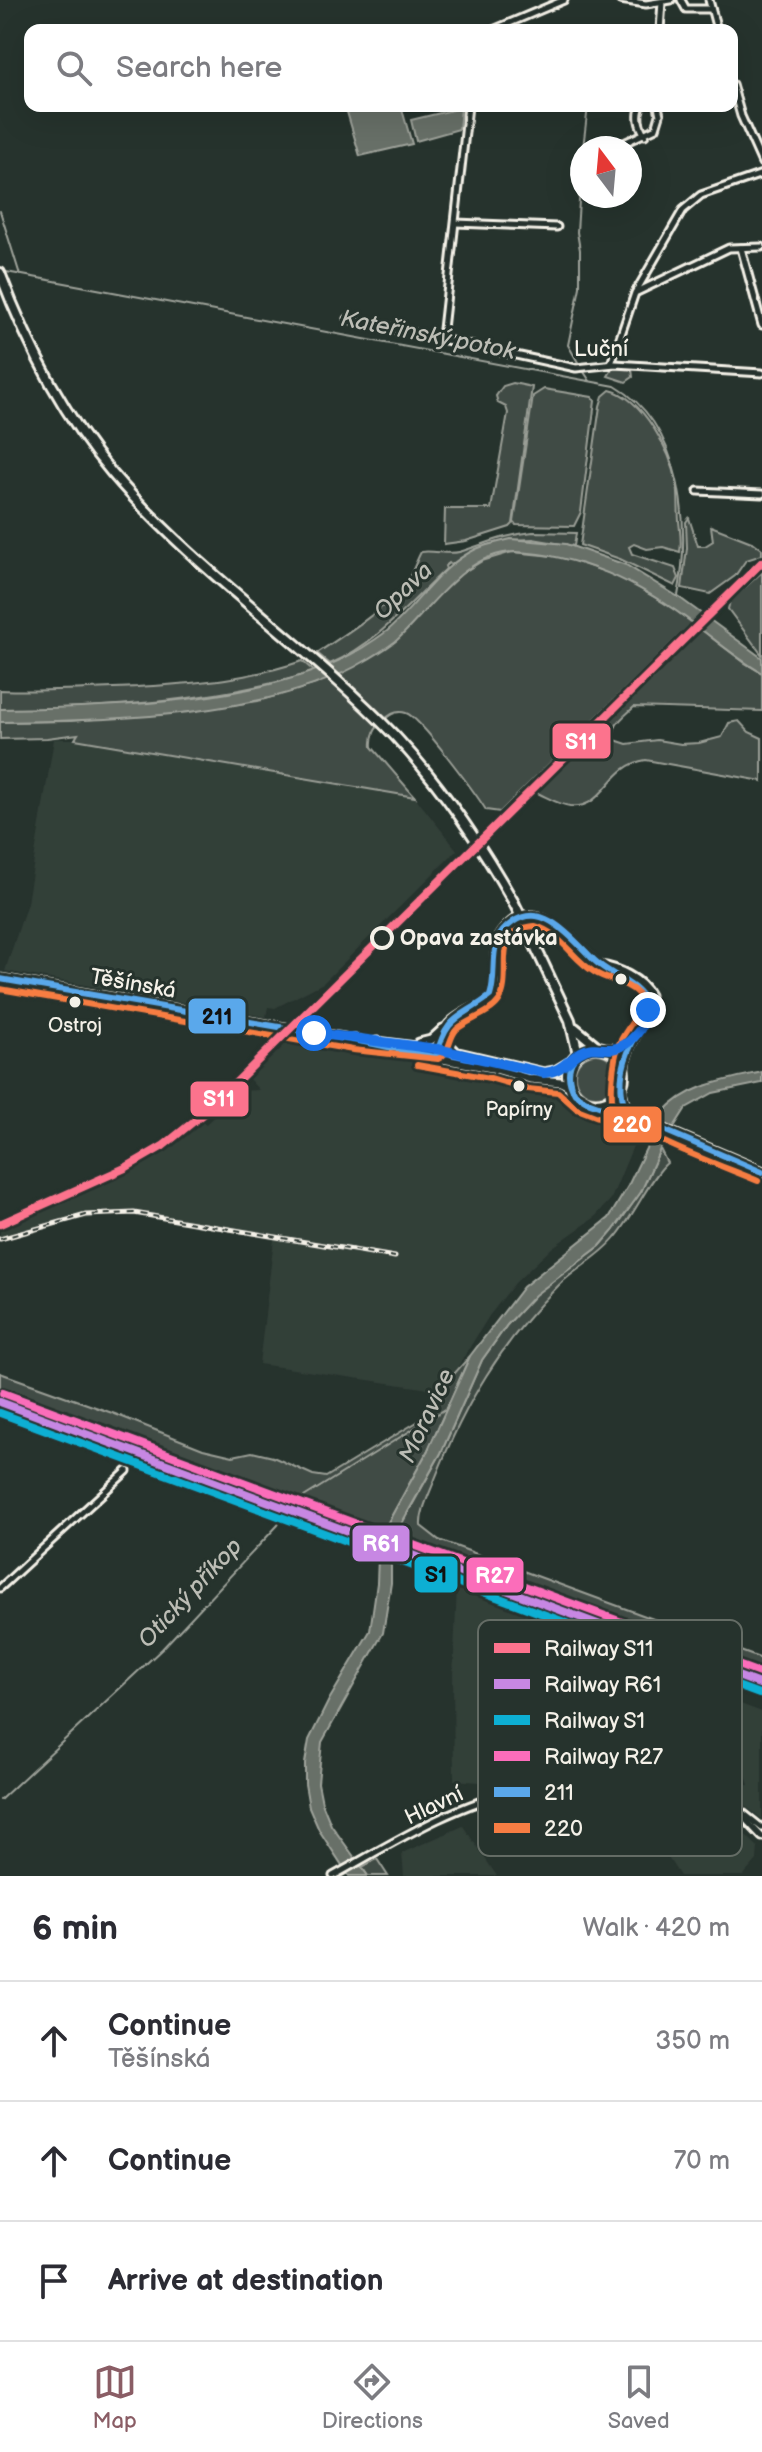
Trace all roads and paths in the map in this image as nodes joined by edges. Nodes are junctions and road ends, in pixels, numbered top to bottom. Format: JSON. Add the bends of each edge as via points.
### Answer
{"nodes":[{"id":1,"x":564,"y":0,"type":"edge"},
{"id":2,"x":620,"y":0,"type":"edge"},
{"id":3,"x":671,"y":0,"type":"edge"},
{"id":4,"x":681,"y":0,"type":"edge"},
{"id":5,"x":709,"y":0,"type":"edge"},
{"id":6,"x":662,"y":2,"type":"junction"},
{"id":7,"x":711,"y":9,"type":"junction"},
{"id":8,"x":507,"y":24,"type":"edge"},
{"id":9,"x":660,"y":24,"type":"edge"},
{"id":10,"x":715,"y":24,"type":"edge"},
{"id":11,"x":738,"y":105,"type":"edge"},
{"id":12,"x":467,"y":112,"type":"edge"},
{"id":13,"x":638,"y":112,"type":"edge"},
{"id":14,"x":659,"y":112,"type":"edge"},
{"id":15,"x":645,"y":135,"type":"junction"},
{"id":16,"x":642,"y":136,"type":"edge"},
{"id":17,"x":762,"y":163,"type":"edge"},
{"id":18,"x":762,"y":174,"type":"edge"},
{"id":19,"x":456,"y":223,"type":"junction"},
{"id":20,"x":557,"y":227,"type":"dead end"},
{"id":21,"x":762,"y":247,"type":"edge"},
{"id":22,"x":741,"y":248,"type":"junction"},
{"id":23,"x":0,"y":273,"type":"edge"},
{"id":24,"x":635,"y":293,"type":"junction"},
{"id":25,"x":348,"y":319,"type":"dead end"},
{"id":26,"x":762,"y":325,"type":"edge"},
{"id":27,"x":442,"y":338,"type":"junction"},
{"id":28,"x":611,"y":364,"type":"junction"},
{"id":29,"x":762,"y":373,"type":"edge"},
{"id":30,"x":698,"y":491,"type":"dead end"},
{"id":31,"x":762,"y":494,"type":"edge"},
{"id":32,"x":0,"y":979,"type":"edge"},
{"id":33,"x":570,"y":1020,"type":"junction"},
{"id":34,"x":443,"y":1029,"type":"junction"},
{"id":35,"x":636,"y":1035,"type":"junction"},
{"id":36,"x":355,"y":1040,"type":"junction"},
{"id":37,"x":373,"y":1041,"type":"junction"},
{"id":38,"x":602,"y":1048,"type":"junction"},
{"id":39,"x":436,"y":1053,"type":"junction"},
{"id":40,"x":575,"y":1058,"type":"junction"},
{"id":41,"x":522,"y":1067,"type":"junction"},
{"id":42,"x":624,"y":1071,"type":"junction"},
{"id":43,"x":571,"y":1087,"type":"junction"},
{"id":44,"x":620,"y":1089,"type":"junction"},
{"id":45,"x":596,"y":1103,"type":"junction"},
{"id":46,"x":652,"y":1125,"type":"junction"},
{"id":47,"x":762,"y":1172,"type":"edge"},
{"id":48,"x":127,"y":1471,"type":"dead end"},
{"id":49,"x":0,"y":1588,"type":"edge"},
{"id":50,"x":478,"y":1804,"type":"edge"},
{"id":51,"x":742,"y":1814,"type":"edge"},
{"id":52,"x":742,"y":1815,"type":"edge"},
{"id":53,"x":762,"y":1828,"type":"edge"},
{"id":54,"x":762,"y":1837,"type":"edge"},
{"id":55,"x":333,"y":1876,"type":"edge"}],
"edges":[{"from":1,"to":8,"type":"street"},
{"from":2,"to":6,"type":"street"},
{"from":3,"to":6,"type":"street"},
{"from":4,"to":7,"type":"street","via":[[689,10]]},
{"from":5,"to":7,"type":"street"},
{"from":6,"to":9,"type":"street"},
{"from":7,"to":10,"type":"street"},
{"from":11,"to":17,"type":"street"},
{"from":12,"to":19,"type":"street"},
{"from":13,"to":15,"type":"street"},
{"from":14,"to":15,"type":"street","via":[[656,128]]},
{"from":15,"to":16,"type":"street"},
{"from":18,"to":24,"type":"street","via":[[701,195],[683,210]]},
{"from":19,"to":20,"type":"street"},
{"from":19,"to":27,"type":"street"},
{"from":21,"to":22,"type":"street"},
{"from":22,"to":24,"type":"street","via":[[729,248]]},
{"from":22,"to":26,"type":"street"},
{"from":23,"to":33,"type":"main road","bridge":true,"via":[[41,366],[110,471],[202,564],[393,735],[469,827],[514,903]]},
{"from":24,"to":28,"type":"street"},
{"from":25,"to":27,"type":"street","name":"Luční"},
{"from":27,"to":28,"type":"street","name":"Luční","via":[[576,368]]},
{"from":28,"to":29,"type":"street","name":"Luční"},
{"from":30,"to":31,"type":"street"},
{"from":32,"to":36,"type":"street","name":"Těšínská"},
{"from":33,"to":38,"type":"main road"},
{"from":33,"to":40,"type":"main road"},
{"from":34,"to":35,"type":"street","via":[[490,996],[494,945],[504,929],[517,919],[535,916],[555,923],[599,965],[641,994],[648,1006]]},
{"from":34,"to":37,"type":"street","via":[[422,1043]]},
{"from":34,"to":39,"type":"street"},
{"from":34,"to":41,"type":"street","via":[[453,1049]]},
{"from":35,"to":38,"type":"street","via":[[618,1047]]},
{"from":35,"to":42,"type":"street"},
{"from":36,"to":37,"type":"street","name":"Těšínská"},
{"from":36,"to":39,"type":"street","name":"Těšínská","via":[[398,1051]]},
{"from":37,"to":39,"type":"street","name":"Těšínská"},
{"from":38,"to":40,"type":"main road","name":"Těšínská","via":[[589,1048]]},
{"from":38,"to":42,"type":"main road","via":[[617,1057]]},
{"from":39,"to":41,"type":"street","name":"Těšínská"},
{"from":39,"to":43,"type":"street","name":"Těšínská"},
{"from":40,"to":41,"type":"street","name":"Těšínská","via":[[549,1072]]},
{"from":40,"to":43,"type":"main road","via":[[568,1075]]},
{"from":42,"to":44,"type":"main road"},
{"from":43,"to":45,"type":"main road","name":"Těšínská","via":[[580,1098]]},
{"from":44,"to":45,"type":"main road","via":[[610,1100]]},
{"from":44,"to":46,"type":"main road","via":[[624,1105]]},
{"from":45,"to":46,"type":"main road","name":"Těšínská"},
{"from":46,"to":47,"type":"main road"},
{"from":48,"to":49,"type":"street"},
{"from":50,"to":55,"type":"street","name":"Hlavní"},
{"from":51,"to":53,"type":"street","name":"Hlavní"},
{"from":52,"to":54,"type":"street","name":"Hlavní"}]}
